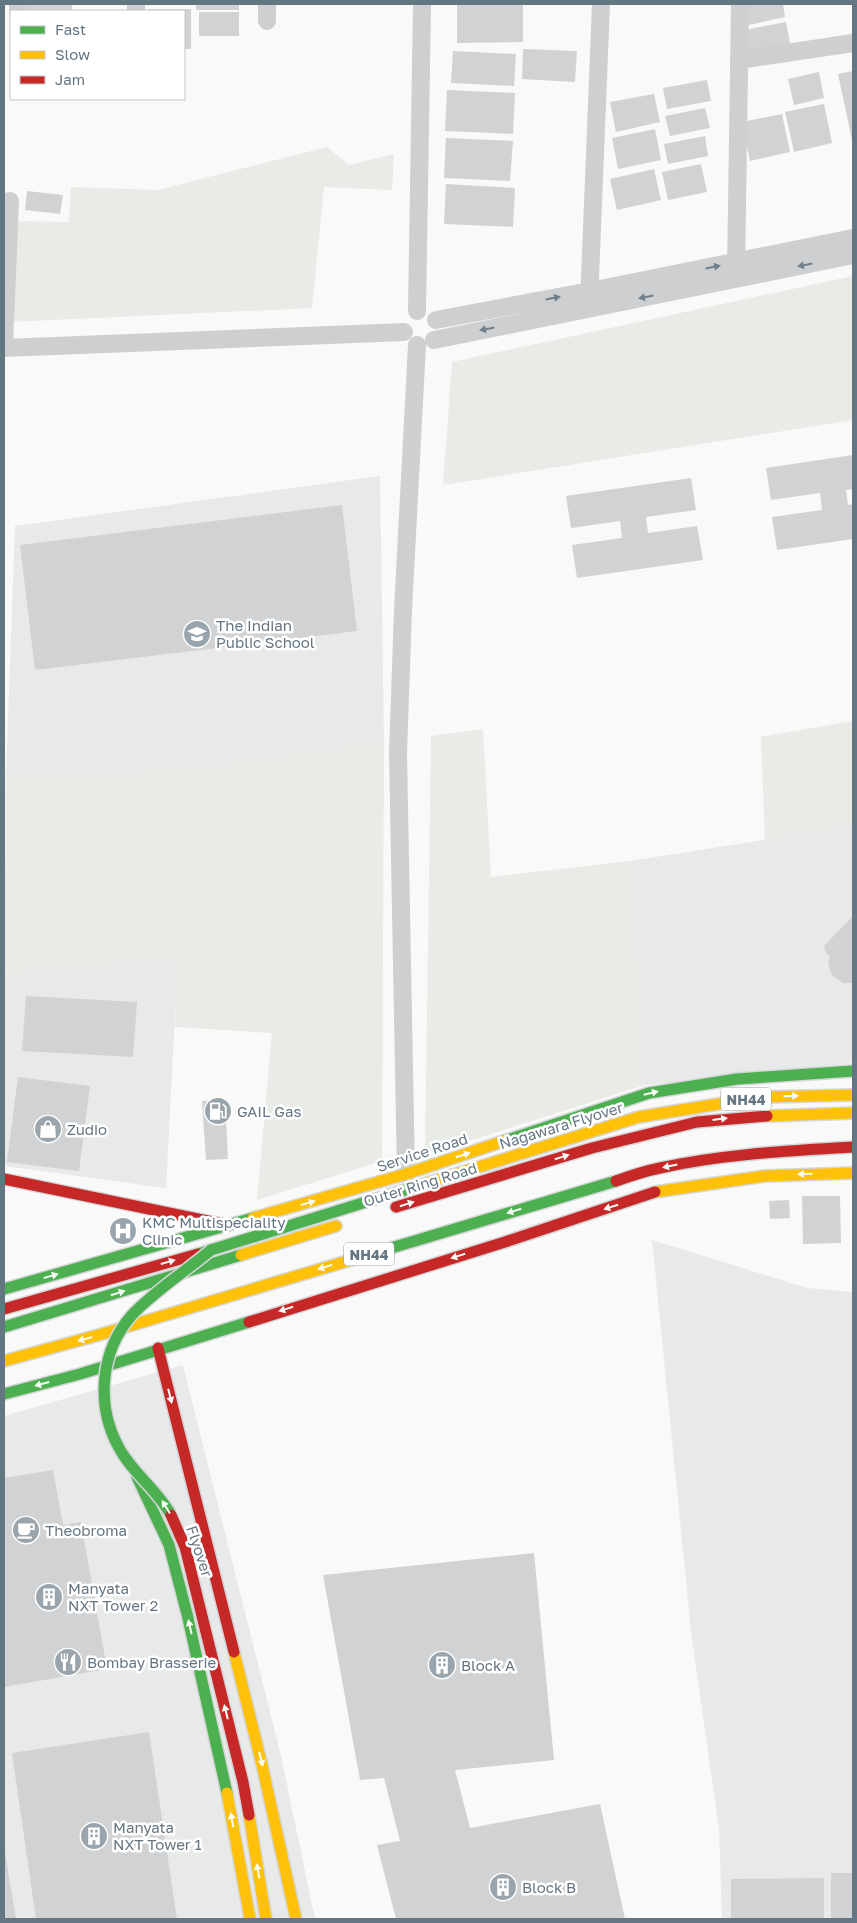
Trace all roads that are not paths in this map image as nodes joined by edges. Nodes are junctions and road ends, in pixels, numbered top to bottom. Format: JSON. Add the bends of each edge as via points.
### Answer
{"nodes":[{"id":1,"x":422,"y":4,"type":"edge"},
{"id":2,"x":602,"y":4,"type":"edge"},
{"id":3,"x":740,"y":4,"type":"edge"},
{"id":4,"x":853,"y":43,"type":"edge"},
{"id":5,"x":739,"y":60,"type":"junction"},
{"id":6,"x":10,"y":201,"type":"dead end"},
{"id":7,"x":853,"y":238,"type":"edge"},
{"id":8,"x":853,"y":255,"type":"edge"},
{"id":9,"x":736,"y":271,"type":"junction"},
{"id":10,"x":589,"y":300,"type":"junction"},
{"id":11,"x":417,"y":311,"type":"junction"},
{"id":12,"x":436,"y":320,"type":"junction"},
{"id":13,"x":404,"y":332,"type":"junction"},
{"id":14,"x":434,"y":340,"type":"junction"},
{"id":15,"x":417,"y":344,"type":"junction"},
{"id":16,"x":4,"y":346,"type":"edge"},
{"id":17,"x":853,"y":1071,"type":"edge"},
{"id":18,"x":853,"y":1095,"type":"edge"},
{"id":19,"x":853,"y":1114,"type":"edge"},
{"id":20,"x":853,"y":1147,"type":"edge"},
{"id":21,"x":853,"y":1173,"type":"edge"},
{"id":22,"x":406,"y":1174,"type":"junction"},
{"id":23,"x":4,"y":1180,"type":"edge"},
{"id":24,"x":385,"y":1210,"type":"dead end"},
{"id":25,"x":349,"y":1222,"type":"dead end"},
{"id":26,"x":230,"y":1226,"type":"junction"},
{"id":27,"x":211,"y":1250,"type":"junction"},
{"id":28,"x":4,"y":1290,"type":"edge"},
{"id":29,"x":4,"y":1309,"type":"edge"},
{"id":30,"x":4,"y":1327,"type":"edge"},
{"id":31,"x":158,"y":1348,"type":"junction"},
{"id":32,"x":4,"y":1361,"type":"edge"},
{"id":33,"x":4,"y":1394,"type":"edge"},
{"id":34,"x":95,"y":1400,"type":"dead end"},
{"id":35,"x":250,"y":1919,"type":"edge"},
{"id":36,"x":266,"y":1919,"type":"edge"},
{"id":37,"x":296,"y":1919,"type":"edge"}],
"edges":[{"from":1,"to":11,"type":"street"},
{"from":2,"to":10,"type":"street"},
{"from":3,"to":5,"type":"street"},
{"from":4,"to":5,"type":"street"},
{"from":5,"to":9,"type":"street"},
{"from":6,"to":16,"type":"street"},
{"from":7,"to":9,"type":"street"},
{"from":8,"to":9,"type":"street","one_way":true},
{"from":9,"to":10,"type":"street"},
{"from":12,"to":10,"type":"street","one_way":true},
{"from":10,"to":14,"type":"street","one_way":true},
{"from":11,"to":12,"type":"street","via":[[428,312]]},
{"from":11,"to":13,"type":"street","via":[[405,322]]},
{"from":12,"to":14,"type":"street","via":[[438,330]]},
{"from":13,"to":15,"type":"street"},
{"from":13,"to":16,"type":"street"},
{"from":14,"to":15,"type":"street","via":[[426,345]]},
{"from":15,"to":22,"type":"street","via":[[398,753]]},
{"from":22,"to":17,"type":"main road","name":"Service Road","one_way":true,"via":[[649,1093],[737,1080]]},
{"from":27,"to":18,"type":"main road","name":"Nagawara Flyover","number":"NH44","one_way":true,"via":[[639,1117],[761,1097]]},
{"from":24,"to":19,"type":"main road","name":"Outer Ring Road","number":"NH44","one_way":true,"via":[[592,1148],[697,1122],[740,1117]]},
{"from":20,"to":32,"type":"main road","number":"NH44","one_way":true,"via":[[761,1152],[658,1168]]},
{"from":21,"to":31,"type":"main road","one_way":true,"via":[[765,1176],[655,1192],[505,1242]]},
{"from":26,"to":22,"type":"main road","name":"Service Road","one_way":true},
{"from":23,"to":26,"type":"main road"},
{"from":30,"to":25,"type":"main road","name":"Outer Ring Road","number":"NH44","one_way":true},
{"from":28,"to":26,"type":"main road","name":"Service Road","one_way":true},
{"from":29,"to":27,"type":"main road","name":"Nagawara Flyover","number":"NH44","one_way":true},
{"from":36,"to":27,"type":"main road","name":"Flyover","one_way":true,"bridge":true,"via":[[243,1782],[185,1547],[161,1499],[115,1442],[104,1408],[105,1374],[124,1324]]},
{"from":31,"to":33,"type":"main road","one_way":true,"via":[[83,1378]]},
{"from":31,"to":37,"type":"main road","one_way":true,"via":[[262,1765]]},
{"from":35,"to":34,"type":"main road","one_way":true,"via":[[225,1782],[169,1545],[142,1486]]}]}
